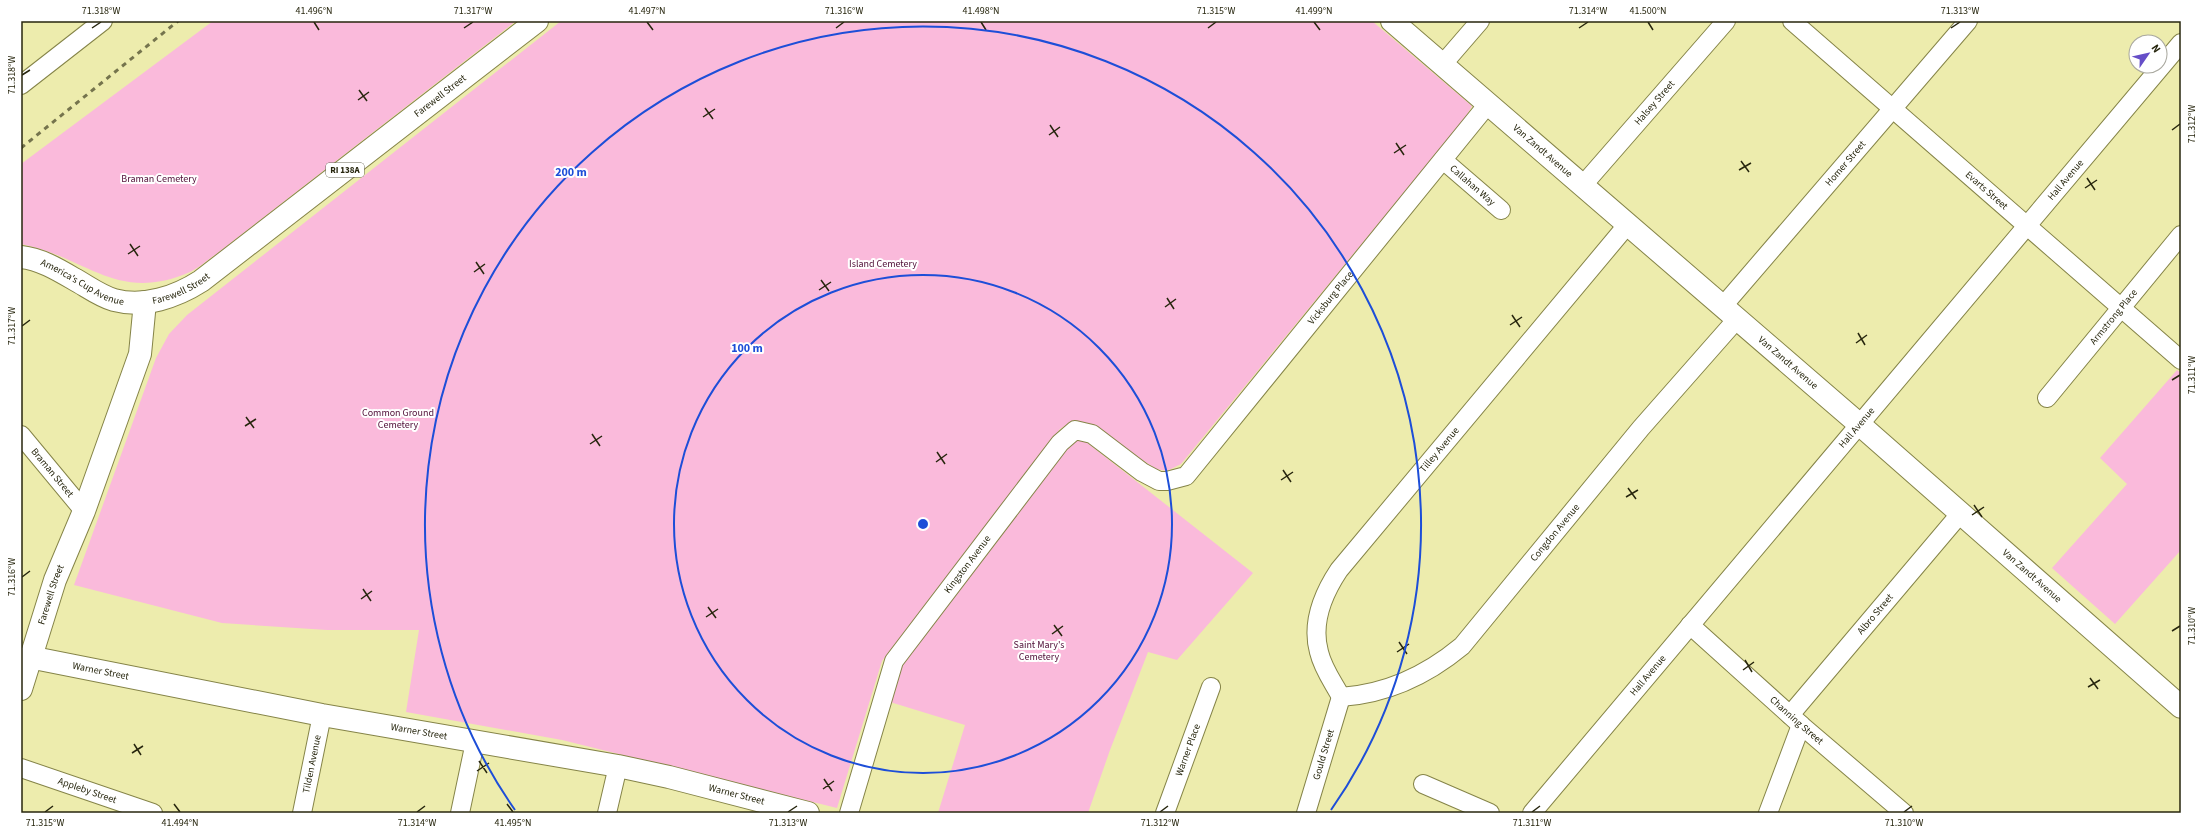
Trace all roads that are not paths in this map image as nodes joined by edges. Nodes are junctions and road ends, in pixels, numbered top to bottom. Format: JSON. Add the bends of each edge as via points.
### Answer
{"nodes":[{"id":1,"x":103,"y":21,"type":"edge"},
{"id":2,"x":537,"y":21,"type":"edge"},
{"id":3,"x":1392,"y":21,"type":"edge"},
{"id":4,"x":1480,"y":21,"type":"edge"},
{"id":5,"x":1726,"y":21,"type":"edge"},
{"id":6,"x":1792,"y":21,"type":"edge"},
{"id":7,"x":1968,"y":21,"type":"edge"},
{"id":8,"x":2181,"y":42,"type":"edge"},
{"id":9,"x":1442,"y":65,"type":"junction"},
{"id":10,"x":21,"y":85,"type":"edge"},
{"id":11,"x":1488,"y":104,"type":"junction"},
{"id":12,"x":1894,"y":109,"type":"junction"},
{"id":13,"x":1443,"y":160,"type":"junction"},
{"id":14,"x":1583,"y":186,"type":"junction"},
{"id":15,"x":1501,"y":210,"type":"dead end"},
{"id":16,"x":1628,"y":224,"type":"junction"},
{"id":17,"x":2026,"y":224,"type":"junction"},
{"id":18,"x":2181,"y":235,"type":"edge"},
{"id":19,"x":21,"y":257,"type":"edge"},
{"id":20,"x":145,"y":302,"type":"junction"},
{"id":21,"x":2122,"y":308,"type":"junction"},
{"id":22,"x":1730,"y":313,"type":"junction"},
{"id":23,"x":2181,"y":360,"type":"edge"},
{"id":24,"x":2047,"y":398,"type":"dead end"},
{"id":25,"x":1858,"y":424,"type":"junction"},
{"id":26,"x":21,"y":435,"type":"edge"},
{"id":27,"x":1167,"y":481,"type":"joint"},
{"id":28,"x":84,"y":510,"type":"junction"},
{"id":29,"x":1960,"y":514,"type":"junction"},
{"id":30,"x":1690,"y":625,"type":"junction"},
{"id":31,"x":29,"y":658,"type":"junction"},
{"id":32,"x":22,"y":684,"type":"edge"},
{"id":33,"x":1211,"y":687,"type":"dead end"},
{"id":34,"x":1341,"y":697,"type":"junction"},
{"id":35,"x":2181,"y":707,"type":"edge"},
{"id":36,"x":322,"y":715,"type":"junction"},
{"id":37,"x":1796,"y":720,"type":"junction"},
{"id":38,"x":475,"y":742,"type":"junction"},
{"id":39,"x":618,"y":766,"type":"junction"},
{"id":40,"x":21,"y":768,"type":"edge"},
{"id":41,"x":1423,"y":784,"type":"dead end"},
{"id":42,"x":1898,"y":811,"type":"edge"},
{"id":43,"x":152,"y":813,"type":"edge"},
{"id":44,"x":302,"y":813,"type":"edge"},
{"id":45,"x":460,"y":813,"type":"edge"},
{"id":46,"x":607,"y":813,"type":"edge"},
{"id":47,"x":808,"y":813,"type":"edge"},
{"id":48,"x":849,"y":813,"type":"edge"},
{"id":49,"x":1166,"y":813,"type":"edge"},
{"id":50,"x":1306,"y":813,"type":"edge"},
{"id":51,"x":1490,"y":813,"type":"edge"},
{"id":52,"x":1532,"y":813,"type":"edge"},
{"id":53,"x":1768,"y":813,"type":"edge"}],
"edges":[{"from":1,"to":10,"type":"street"},
{"from":2,"to":20,"type":"street","name":"Farewell Street","number":"RI 138A","via":[[201,281],[177,294]]},
{"from":3,"to":9,"type":"street","name":"Van Zandt Avenue"},
{"from":4,"to":9,"type":"street"},
{"from":5,"to":14,"type":"street","name":"Halsey Street"},
{"from":6,"to":12,"type":"street","name":"Evarts Street"},
{"from":7,"to":12,"type":"street","name":"Homer Street"},
{"from":8,"to":17,"type":"street","name":"Hall Avenue"},
{"from":9,"to":11,"type":"street","name":"Van Zandt Avenue"},
{"from":11,"to":13,"type":"street","name":"Vicksburg Place"},
{"from":11,"to":14,"type":"street","name":"Van Zandt Avenue"},
{"from":12,"to":17,"type":"street","name":"Evarts Street"},
{"from":12,"to":22,"type":"street","name":"Homer Street"},
{"from":13,"to":15,"type":"street","name":"Callahan Way"},
{"from":13,"to":27,"type":"street","name":"Vicksburg Place","via":[[1186,476]]},
{"from":14,"to":16,"type":"street","name":"Van Zandt Avenue"},
{"from":16,"to":22,"type":"street","name":"Van Zandt Avenue"},
{"from":16,"to":34,"type":"street","name":"Tilley Avenue","via":[[1339,570],[1328,587],[1322,598],[1318,651]]},
{"from":17,"to":21,"type":"street","name":"Evarts Street"},
{"from":17,"to":25,"type":"street","name":"Hall Avenue"},
{"from":18,"to":21,"type":"street","name":"Armstrong Place"},
{"from":19,"to":20,"type":"street","name":"America's Cup Avenue","number":"RI 138A","via":[[57,268],[114,300]]},
{"from":20,"to":28,"type":"street","name":"Farewell Street","via":[[140,354]]},
{"from":21,"to":23,"type":"street","name":"Evarts Street"},
{"from":21,"to":24,"type":"street","name":"Armstrong Place"},
{"from":22,"to":25,"type":"street","name":"Van Zandt Avenue"},
{"from":22,"to":34,"type":"street","name":"Congdon Avenue","via":[[1641,428],[1462,646],[1431,669],[1400,684],[1367,694]]},
{"from":25,"to":29,"type":"street","name":"Van Zandt Avenue"},
{"from":25,"to":30,"type":"street","name":"Hall Avenue"},
{"from":26,"to":28,"type":"street","name":"Braman Street"},
{"from":27,"to":48,"type":"street","name":"Kingston Avenue","via":[[1159,481],[1142,472],[1092,434],[1075,430],[1060,443],[894,661]]},
{"from":28,"to":31,"type":"street","name":"Farewell Street"},
{"from":29,"to":35,"type":"street","name":"Van Zandt Avenue"},
{"from":29,"to":37,"type":"street","name":"Albro Street"},
{"from":30,"to":37,"type":"street","name":"Channing Street"},
{"from":30,"to":52,"type":"street","name":"Hall Avenue"},
{"from":31,"to":32,"type":"street","name":"Farewell Street"},
{"from":31,"to":36,"type":"street","name":"Warner Street"},
{"from":33,"to":49,"type":"street","name":"Warner Place"},
{"from":34,"to":50,"type":"street","name":"Gould Street"},
{"from":36,"to":38,"type":"street","name":"Warner Street"},
{"from":36,"to":44,"type":"street","name":"Tilden Avenue"},
{"from":37,"to":42,"type":"street","name":"Channing Street"},
{"from":37,"to":53,"type":"street","name":"Albro Street"},
{"from":38,"to":39,"type":"street","name":"Warner Street"},
{"from":38,"to":45,"type":"street"},
{"from":39,"to":46,"type":"street"},
{"from":39,"to":47,"type":"street","name":"Warner Street"},
{"from":40,"to":43,"type":"street","name":"Appleby Street"},
{"from":41,"to":51,"type":"street"}]}
